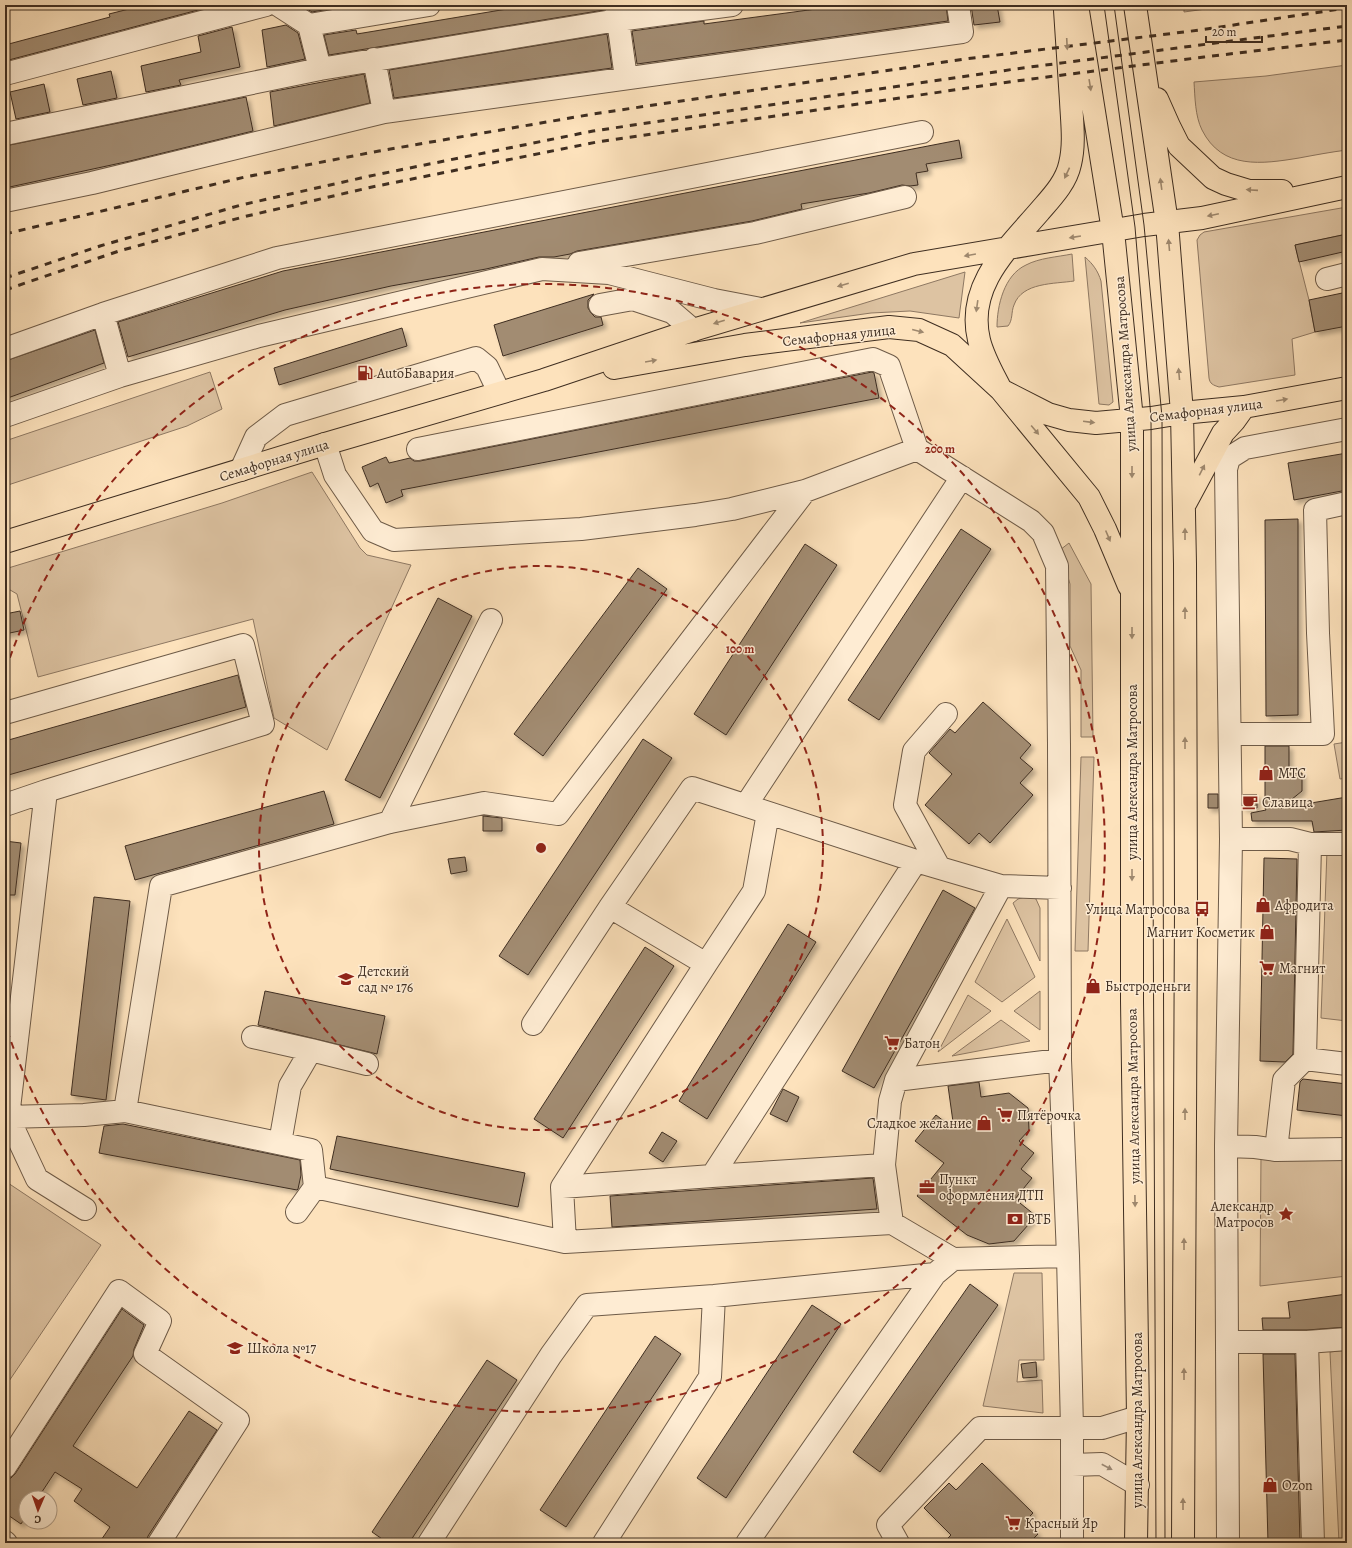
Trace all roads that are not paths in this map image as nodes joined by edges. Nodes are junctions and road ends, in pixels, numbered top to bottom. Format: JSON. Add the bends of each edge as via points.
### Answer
{"nodes":[{"id":1,"x":266,"y":5,"type":"edge"},
{"id":2,"x":278,"y":5,"type":"edge"},
{"id":3,"x":429,"y":5,"type":"edge"},
{"id":4,"x":732,"y":5,"type":"edge"},
{"id":5,"x":958,"y":5,"type":"edge"},
{"id":6,"x":1065,"y":5,"type":"edge"},
{"id":7,"x":1077,"y":5,"type":"edge"},
{"id":8,"x":1135,"y":5,"type":"edge"},
{"id":9,"x":1150,"y":5,"type":"edge"},
{"id":10,"x":617,"y":12,"type":"edge"},
{"id":11,"x":309,"y":25,"type":"junction"},
{"id":12,"x":1143,"y":58,"type":"junction"},
{"id":13,"x":374,"y":60,"type":"junction"},
{"id":14,"x":320,"y":69,"type":"junction"},
{"id":15,"x":5,"y":74,"type":"edge"},
{"id":16,"x":626,"y":78,"type":"junction"},
{"id":17,"x":384,"y":112,"type":"junction"},
{"id":18,"x":922,"y":132,"type":"dead end"},
{"id":19,"x":5,"y":134,"type":"edge"},
{"id":20,"x":1340,"y":188,"type":"edge"},
{"id":21,"x":905,"y":197,"type":"dead end"},
{"id":22,"x":5,"y":200,"type":"edge"},
{"id":23,"x":1167,"y":223,"type":"junction"},
{"id":24,"x":1113,"y":231,"type":"junction"},
{"id":25,"x":1008,"y":248,"type":"junction"},
{"id":26,"x":542,"y":269,"type":"junction"},
{"id":27,"x":600,"y":305,"type":"dead end"},
{"id":28,"x":761,"y":309,"type":"junction"},
{"id":29,"x":102,"y":314,"type":"junction"},
{"id":30,"x":693,"y":330,"type":"junction"},
{"id":31,"x":5,"y":349,"type":"edge"},
{"id":32,"x":120,"y":376,"type":"junction"},
{"id":33,"x":544,"y":380,"type":"junction"},
{"id":34,"x":1347,"y":388,"type":"edge"},
{"id":35,"x":1001,"y":390,"type":"junction"},
{"id":36,"x":499,"y":392,"type":"junction"},
{"id":37,"x":1244,"y":407,"type":"junction"},
{"id":38,"x":1182,"y":413,"type":"junction"},
{"id":39,"x":5,"y":416,"type":"edge"},
{"id":40,"x":1132,"y":419,"type":"junction"},
{"id":41,"x":1347,"y":429,"type":"edge"},
{"id":42,"x":325,"y":444,"type":"junction"},
{"id":43,"x":917,"y":448,"type":"junction"},
{"id":44,"x":418,"y":449,"type":"dead end"},
{"id":45,"x":241,"y":470,"type":"junction"},
{"id":46,"x":962,"y":477,"type":"junction"},
{"id":47,"x":805,"y":491,"type":"junction"},
{"id":48,"x":1347,"y":503,"type":"edge"},
{"id":49,"x":1184,"y":505,"type":"junction"},
{"id":50,"x":5,"y":542,"type":"edge"},
{"id":51,"x":1132,"y":594,"type":"junction"},
{"id":52,"x":491,"y":620,"type":"dead end"},
{"id":53,"x":5,"y":713,"type":"edge"},
{"id":54,"x":946,"y":714,"type":"dead end"},
{"id":55,"x":1230,"y":732,"type":"junction"},
{"id":56,"x":46,"y":791,"type":"junction"},
{"id":57,"x":5,"y":805,"type":"edge"},
{"id":58,"x":746,"y":805,"type":"junction"},
{"id":59,"x":768,"y":813,"type":"junction"},
{"id":60,"x":390,"y":822,"type":"junction"},
{"id":61,"x":1231,"y":839,"type":"junction"},
{"id":62,"x":1310,"y":844,"type":"junction"},
{"id":63,"x":1347,"y":844,"type":"edge"},
{"id":64,"x":916,"y":861,"type":"junction"},
{"id":65,"x":940,"y":867,"type":"junction"},
{"id":66,"x":1001,"y":886,"type":"junction"},
{"id":67,"x":1060,"y":888,"type":"junction"},
{"id":68,"x":610,"y":907,"type":"junction"},
{"id":69,"x":706,"y":964,"type":"junction"},
{"id":70,"x":533,"y":1024,"type":"dead end"},
{"id":71,"x":253,"y":1037,"type":"dead end"},
{"id":72,"x":310,"y":1050,"type":"junction"},
{"id":73,"x":1306,"y":1058,"type":"junction"},
{"id":74,"x":1060,"y":1060,"type":"junction"},
{"id":75,"x":367,"y":1064,"type":"dead end"},
{"id":76,"x":1347,"y":1064,"type":"edge"},
{"id":77,"x":896,"y":1080,"type":"junction"},
{"id":78,"x":125,"y":1112,"type":"junction"},
{"id":79,"x":6,"y":1117,"type":"edge"},
{"id":80,"x":280,"y":1143,"type":"junction"},
{"id":81,"x":1226,"y":1146,"type":"junction"},
{"id":82,"x":1347,"y":1148,"type":"edge"},
{"id":83,"x":1276,"y":1150,"type":"junction"},
{"id":84,"x":884,"y":1165,"type":"junction"},
{"id":85,"x":712,"y":1176,"type":"junction"},
{"id":86,"x":315,"y":1187,"type":"junction"},
{"id":87,"x":562,"y":1187,"type":"junction"},
{"id":88,"x":85,"y":1209,"type":"dead end"},
{"id":89,"x":297,"y":1212,"type":"dead end"},
{"id":90,"x":892,"y":1223,"type":"junction"},
{"id":91,"x":565,"y":1242,"type":"junction"},
{"id":92,"x":1068,"y":1256,"type":"junction"},
{"id":93,"x":953,"y":1259,"type":"junction"},
{"id":94,"x":935,"y":1274,"type":"junction"},
{"id":95,"x":714,"y":1296,"type":"junction"},
{"id":96,"x":1347,"y":1339,"type":"edge"},
{"id":97,"x":1228,"y":1342,"type":"junction"},
{"id":98,"x":1307,"y":1342,"type":"junction"},
{"id":99,"x":1138,"y":1417,"type":"junction"},
{"id":100,"x":1072,"y":1429,"type":"junction"},
{"id":101,"x":1072,"y":1465,"type":"junction"},
{"id":102,"x":5,"y":1467,"type":"edge"},
{"id":103,"x":1138,"y":1485,"type":"junction"},
{"id":104,"x":159,"y":1543,"type":"edge"},
{"id":105,"x":429,"y":1543,"type":"edge"},
{"id":106,"x":604,"y":1543,"type":"edge"},
{"id":107,"x":747,"y":1543,"type":"edge"},
{"id":108,"x":898,"y":1543,"type":"edge"},
{"id":109,"x":1072,"y":1543,"type":"edge"},
{"id":110,"x":1136,"y":1543,"type":"edge"},
{"id":111,"x":1183,"y":1543,"type":"edge"},
{"id":112,"x":1228,"y":1543,"type":"edge"},
{"id":113,"x":1313,"y":1543,"type":"edge"}],
"edges":[{"from":1,"to":15,"type":"street"},
{"from":2,"to":11,"type":"street"},
{"from":3,"to":11,"type":"street"},
{"from":4,"to":10,"type":"street"},
{"from":5,"to":16,"type":"street","via":[[962,32]]},
{"from":6,"to":25,"type":"highway","one_way":true,"via":[[1072,121],[1070,165],[1060,188]]},
{"from":7,"to":24,"type":"highway","name":"улица Александра Матросова","one_way":true},
{"from":8,"to":12,"type":"highway"},
{"from":9,"to":12,"type":"highway"},
{"from":10,"to":13,"type":"street"},
{"from":10,"to":16,"type":"street"},
{"from":11,"to":14,"type":"street"},
{"from":20,"to":12,"type":"highway","one_way":true,"via":[[1249,191],[1212,178],[1179,146],[1158,101]]},
{"from":23,"to":12,"type":"highway","one_way":true},
{"from":13,"to":14,"type":"street"},
{"from":13,"to":17,"type":"street"},
{"from":14,"to":19,"type":"street"},
{"from":16,"to":17,"type":"street"},
{"from":17,"to":22,"type":"street","via":[[92,183]]},
{"from":18,"to":29,"type":"street","via":[[277,258]]},
{"from":20,"to":23,"type":"highway","name":"Семафорная улица","one_way":true,"via":[[1202,218]]},
{"from":21,"to":26,"type":"street","via":[[755,233]]},
{"from":23,"to":24,"type":"highway","name":"Семафорная улица"},
{"from":38,"to":23,"type":"highway","one_way":true},
{"from":24,"to":25,"type":"highway","name":"Семафорная улица","one_way":true},
{"from":24,"to":40,"type":"highway","name":"улица Александра Матросова"},
{"from":25,"to":28,"type":"highway","name":"Семафорная улица","one_way":true,"via":[[914,264]]},
{"from":25,"to":35,"type":"highway","one_way":true,"via":[[986,279],[977,302],[976,317],[979,340]]},
{"from":26,"to":28,"type":"street","via":[[609,273]]},
{"from":26,"to":32,"type":"street","via":[[258,336]]},
{"from":27,"to":30,"type":"street","via":[[633,299],[672,312]]},
{"from":28,"to":30,"type":"highway","name":"Семафорная улица","one_way":true},
{"from":29,"to":31,"type":"street"},
{"from":29,"to":32,"type":"street"},
{"from":30,"to":33,"type":"highway","name":"Семафорная улица"},
{"from":32,"to":39,"type":"street"},
{"from":33,"to":35,"type":"highway","name":"Семафорная улица","one_way":true,"via":[[745,345],[889,327],[919,330],[952,345]]},
{"from":33,"to":36,"type":"highway","name":"Семафорная улица"},
{"from":37,"to":34,"type":"highway","name":"Семафорная улица","one_way":true},
{"from":35,"to":40,"type":"highway","name":"Семафорная улица","one_way":true,"via":[[1048,414],[1069,420],[1096,423]]},
{"from":35,"to":51,"type":"highway","one_way":true,"via":[[1089,497]]},
{"from":36,"to":42,"type":"highway","name":"Семафорная улица"},
{"from":36,"to":45,"type":"street","via":[[487,367],[476,358],[301,410],[285,415],[256,437]]},
{"from":37,"to":38,"type":"highway","name":"Семафорная улица"},
{"from":49,"to":37,"type":"highway","one_way":true,"via":[[1223,434]]},
{"from":38,"to":40,"type":"highway","name":"Семафорная улица"},
{"from":38,"to":49,"type":"highway"},
{"from":40,"to":51,"type":"highway","name":"улица Александра Матросова","one_way":true},
{"from":41,"to":55,"type":"street","via":[[1245,448],[1229,458],[1226,469]]},
{"from":42,"to":45,"type":"highway","name":"Семафорная улица"},
{"from":42,"to":47,"type":"street","via":[[335,475],[373,531],[394,540],[580,529],[694,507],[732,509]]},
{"from":43,"to":44,"type":"street","via":[[888,366],[873,359]]},
{"from":43,"to":46,"type":"street"},
{"from":43,"to":47,"type":"street"},
{"from":45,"to":50,"type":"highway","name":"Семафорная улица"},
{"from":46,"to":58,"type":"street"},
{"from":46,"to":67,"type":"street","via":[[1031,521],[1043,533],[1057,566]]},
{"from":47,"to":60,"type":"street","via":[[558,814],[484,803]]},
{"from":48,"to":55,"type":"street","via":[[1315,510],[1323,734]]},
{"from":111,"to":49,"type":"highway","one_way":true,"via":[[1186,917]]},
{"from":51,"to":99,"type":"highway","name":"улица Александра Матросова","one_way":true,"via":[[1132,1001]]},
{"from":52,"to":60,"type":"street"},
{"from":53,"to":56,"type":"street","via":[[243,645],[263,724]]},
{"from":54,"to":65,"type":"street","via":[[914,751],[904,805]]},
{"from":55,"to":61,"type":"street"},
{"from":56,"to":57,"type":"street"},
{"from":56,"to":79,"type":"street"},
{"from":58,"to":59,"type":"street"},
{"from":58,"to":68,"type":"street","via":[[692,788]]},
{"from":59,"to":64,"type":"street"},
{"from":59,"to":69,"type":"street","via":[[754,891]]},
{"from":60,"to":78,"type":"street","via":[[161,886]]},
{"from":61,"to":62,"type":"street","via":[[1290,839]]},
{"from":61,"to":81,"type":"street"},
{"from":62,"to":63,"type":"street"},
{"from":62,"to":73,"type":"street"},
{"from":64,"to":65,"type":"street"},
{"from":64,"to":85,"type":"street"},
{"from":65,"to":66,"type":"street"},
{"from":66,"to":67,"type":"street"},
{"from":66,"to":77,"type":"street"},
{"from":67,"to":74,"type":"street"},
{"from":68,"to":69,"type":"street"},
{"from":68,"to":70,"type":"street"},
{"from":69,"to":87,"type":"street"},
{"from":71,"to":72,"type":"street"},
{"from":72,"to":75,"type":"street"},
{"from":72,"to":80,"type":"street","via":[[290,1086]]},
{"from":73,"to":76,"type":"street"},
{"from":73,"to":83,"type":"street","via":[[1284,1080]]},
{"from":74,"to":77,"type":"street"},
{"from":74,"to":92,"type":"street"},
{"from":77,"to":84,"type":"street","via":[[890,1102]]},
{"from":78,"to":79,"type":"street"},
{"from":78,"to":80,"type":"street"},
{"from":79,"to":88,"type":"street","via":[[37,1179]]},
{"from":80,"to":86,"type":"street","via":[[311,1150]]},
{"from":81,"to":83,"type":"street"},
{"from":81,"to":97,"type":"street"},
{"from":82,"to":83,"type":"street"},
{"from":84,"to":85,"type":"street"},
{"from":84,"to":90,"type":"street"},
{"from":85,"to":87,"type":"street"},
{"from":86,"to":89,"type":"street"},
{"from":86,"to":91,"type":"street"},
{"from":87,"to":91,"type":"street"},
{"from":90,"to":91,"type":"street"},
{"from":90,"to":93,"type":"street"},
{"from":92,"to":93,"type":"street"},
{"from":92,"to":100,"type":"street"},
{"from":93,"to":94,"type":"street"},
{"from":94,"to":95,"type":"street"},
{"from":94,"to":107,"type":"street"},
{"from":95,"to":105,"type":"street","via":[[587,1305],[551,1355]]},
{"from":95,"to":106,"type":"street","via":[[710,1377]]},
{"from":96,"to":98,"type":"street"},
{"from":97,"to":98,"type":"street"},
{"from":97,"to":112,"type":"street"},
{"from":98,"to":113,"type":"street"},
{"from":99,"to":100,"type":"street","via":[[1102,1428]]},
{"from":99,"to":103,"type":"highway","name":"улица Александра Матросова"},
{"from":100,"to":101,"type":"street"},
{"from":100,"to":108,"type":"street","via":[[980,1428],[888,1525]]},
{"from":101,"to":103,"type":"street","one_way":true,"via":[[1102,1464]]},
{"from":101,"to":109,"type":"street"},
{"from":102,"to":104,"type":"street","via":[[119,1291],[160,1320],[145,1354],[238,1420]]},
{"from":103,"to":110,"type":"highway","name":"улица Александра Матросова"}]}
